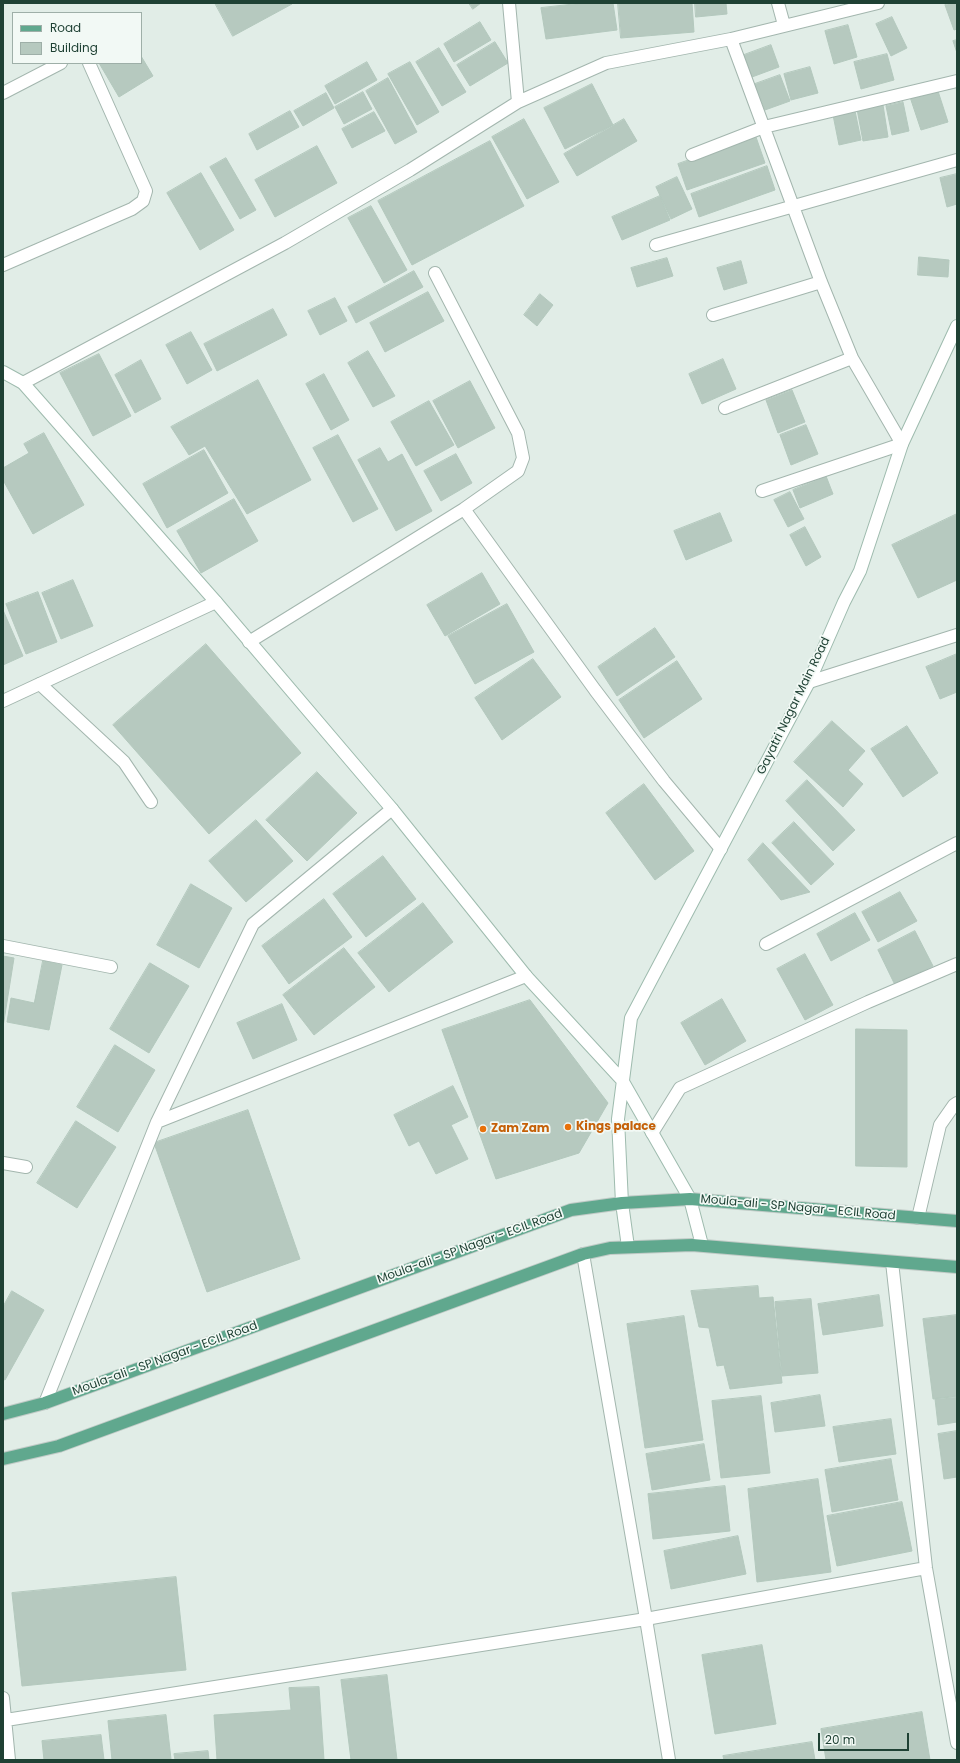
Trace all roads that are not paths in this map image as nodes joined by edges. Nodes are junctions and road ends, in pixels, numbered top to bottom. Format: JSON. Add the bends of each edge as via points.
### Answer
{"nodes":[{"id":1,"x":509,"y":3,"type":"edge"},
{"id":2,"x":778,"y":3,"type":"edge"},
{"id":3,"x":878,"y":3,"type":"edge"},
{"id":4,"x":784,"y":25,"type":"junction"},
{"id":5,"x":731,"y":39,"type":"junction"},
{"id":6,"x":60,"y":64,"type":"edge"},
{"id":7,"x":89,"y":64,"type":"edge"},
{"id":8,"x":957,"y":81,"type":"edge"},
{"id":9,"x":3,"y":93,"type":"edge"},
{"id":10,"x":518,"y":102,"type":"junction"},
{"id":11,"x":764,"y":127,"type":"junction"},
{"id":12,"x":692,"y":155,"type":"dead end"},
{"id":13,"x":957,"y":160,"type":"edge"},
{"id":14,"x":794,"y":206,"type":"junction"},
{"id":15,"x":656,"y":245,"type":"dead end"},
{"id":16,"x":3,"y":266,"type":"edge"},
{"id":17,"x":435,"y":273,"type":"dead end"},
{"id":18,"x":821,"y":282,"type":"junction"},
{"id":19,"x":713,"y":315,"type":"dead end"},
{"id":20,"x":957,"y":326,"type":"edge"},
{"id":21,"x":852,"y":358,"type":"junction"},
{"id":22,"x":3,"y":372,"type":"edge"},
{"id":23,"x":23,"y":383,"type":"junction"},
{"id":24,"x":725,"y":408,"type":"dead end"},
{"id":25,"x":902,"y":444,"type":"junction"},
{"id":26,"x":762,"y":491,"type":"dead end"},
{"id":27,"x":464,"y":509,"type":"junction"},
{"id":28,"x":216,"y":602,"type":"junction"},
{"id":29,"x":957,"y":635,"type":"edge"},
{"id":30,"x":249,"y":642,"type":"junction"},
{"id":31,"x":809,"y":682,"type":"junction"},
{"id":32,"x":40,"y":684,"type":"junction"},
{"id":33,"x":3,"y":701,"type":"edge"},
{"id":34,"x":151,"y":802,"type":"dead end"},
{"id":35,"x":392,"y":809,"type":"junction"},
{"id":36,"x":957,"y":843,"type":"edge"},
{"id":37,"x":721,"y":849,"type":"junction"},
{"id":38,"x":766,"y":944,"type":"dead end"},
{"id":39,"x":3,"y":946,"type":"edge"},
{"id":40,"x":957,"y":964,"type":"edge"},
{"id":41,"x":111,"y":967,"type":"dead end"},
{"id":42,"x":526,"y":976,"type":"junction"},
{"id":43,"x":622,"y":1080,"type":"junction"},
{"id":44,"x":957,"y":1103,"type":"edge"},
{"id":45,"x":157,"y":1122,"type":"junction"},
{"id":46,"x":652,"y":1133,"type":"junction"},
{"id":47,"x":3,"y":1163,"type":"edge"},
{"id":48,"x":26,"y":1167,"type":"dead end"},
{"id":49,"x":690,"y":1198,"type":"junction"},
{"id":50,"x":622,"y":1203,"type":"junction"},
{"id":51,"x":918,"y":1218,"type":"junction"},
{"id":52,"x":957,"y":1221,"type":"edge"},
{"id":53,"x":702,"y":1245,"type":"junction"},
{"id":54,"x":628,"y":1247,"type":"junction"},
{"id":55,"x":583,"y":1254,"type":"junction"},
{"id":56,"x":892,"y":1262,"type":"junction"},
{"id":57,"x":957,"y":1267,"type":"edge"},
{"id":58,"x":46,"y":1403,"type":"junction"},
{"id":59,"x":3,"y":1414,"type":"edge"},
{"id":60,"x":3,"y":1459,"type":"edge"},
{"id":61,"x":926,"y":1568,"type":"junction"},
{"id":62,"x":646,"y":1619,"type":"junction"},
{"id":63,"x":3,"y":1698,"type":"edge"},
{"id":64,"x":6,"y":1720,"type":"junction"},
{"id":65,"x":957,"y":1743,"type":"edge"},
{"id":66,"x":9,"y":1760,"type":"edge"},
{"id":67,"x":669,"y":1760,"type":"edge"}],
"edges":[{"from":1,"to":10,"type":"street"},
{"from":2,"to":4,"type":"street"},
{"from":3,"to":4,"type":"street"},
{"from":4,"to":5,"type":"street"},
{"from":5,"to":10,"type":"street","via":[[606,63]]},
{"from":5,"to":11,"type":"street"},
{"from":6,"to":9,"type":"street"},
{"from":7,"to":16,"type":"street","via":[[146,191],[143,201],[132,209]]},
{"from":8,"to":11,"type":"street"},
{"from":10,"to":23,"type":"street","via":[[410,170],[285,243]]},
{"from":11,"to":12,"type":"street"},
{"from":11,"to":14,"type":"street"},
{"from":13,"to":14,"type":"street"},
{"from":14,"to":15,"type":"street"},
{"from":14,"to":18,"type":"street"},
{"from":17,"to":27,"type":"street","via":[[518,433],[524,458],[518,471]]},
{"from":18,"to":19,"type":"street"},
{"from":18,"to":21,"type":"street"},
{"from":20,"to":25,"type":"street","name":"Gayatri Nagar Main Road"},
{"from":21,"to":24,"type":"street"},
{"from":21,"to":25,"type":"street"},
{"from":22,"to":23,"type":"street"},
{"from":23,"to":28,"type":"street"},
{"from":25,"to":26,"type":"street"},
{"from":25,"to":31,"type":"street","name":"Gayatri Nagar Main Road","via":[[860,571]]},
{"from":27,"to":30,"type":"street"},
{"from":27,"to":37,"type":"street","via":[[664,781]]},
{"from":28,"to":30,"type":"street"},
{"from":28,"to":32,"type":"street"},
{"from":29,"to":31,"type":"street"},
{"from":30,"to":35,"type":"street"},
{"from":31,"to":37,"type":"street","name":"Gayatri Nagar Main Road"},
{"from":32,"to":33,"type":"street"},
{"from":32,"to":34,"type":"street","via":[[124,762]]},
{"from":35,"to":42,"type":"street"},
{"from":35,"to":45,"type":"street","via":[[253,924]]},
{"from":36,"to":38,"type":"street"},
{"from":37,"to":43,"type":"street","name":"Gayatri Nagar Main Road","via":[[631,1018]]},
{"from":39,"to":41,"type":"street"},
{"from":40,"to":46,"type":"street","via":[[680,1088]]},
{"from":42,"to":43,"type":"street"},
{"from":42,"to":45,"type":"street"},
{"from":43,"to":46,"type":"street"},
{"from":43,"to":50,"type":"street","name":"Gayatri Nagar Main Road","via":[[618,1119]]},
{"from":44,"to":51,"type":"street","via":[[940,1125]]},
{"from":45,"to":58,"type":"street"},
{"from":46,"to":49,"type":"street"},
{"from":47,"to":48,"type":"street"},
{"from":49,"to":50,"type":"main road","name":"Moula-ali - SP Nagar - ECIL Road"},
{"from":49,"to":51,"type":"main road","name":"Moula-ali - SP Nagar - ECIL Road"},
{"from":49,"to":53,"type":"street"},
{"from":50,"to":54,"type":"street","name":"Gayatri Nagar Main Road"},
{"from":50,"to":58,"type":"main road","name":"Moula-ali - SP Nagar - ECIL Road","via":[[571,1210]]},
{"from":51,"to":52,"type":"main road","name":"Moula-ali - SP Nagar - ECIL Road"},
{"from":53,"to":54,"type":"main road"},
{"from":53,"to":56,"type":"main road"},
{"from":54,"to":55,"type":"main road"},
{"from":55,"to":60,"type":"main road","via":[[59,1446]]},
{"from":55,"to":62,"type":"street"},
{"from":56,"to":57,"type":"main road"},
{"from":56,"to":61,"type":"street"},
{"from":58,"to":59,"type":"main road","name":"Moula-ali - SP Nagar - ECIL Road"},
{"from":61,"to":62,"type":"street"},
{"from":61,"to":65,"type":"street"},
{"from":62,"to":64,"type":"street"},
{"from":62,"to":67,"type":"street"},
{"from":63,"to":64,"type":"street"},
{"from":64,"to":66,"type":"street"}]}
